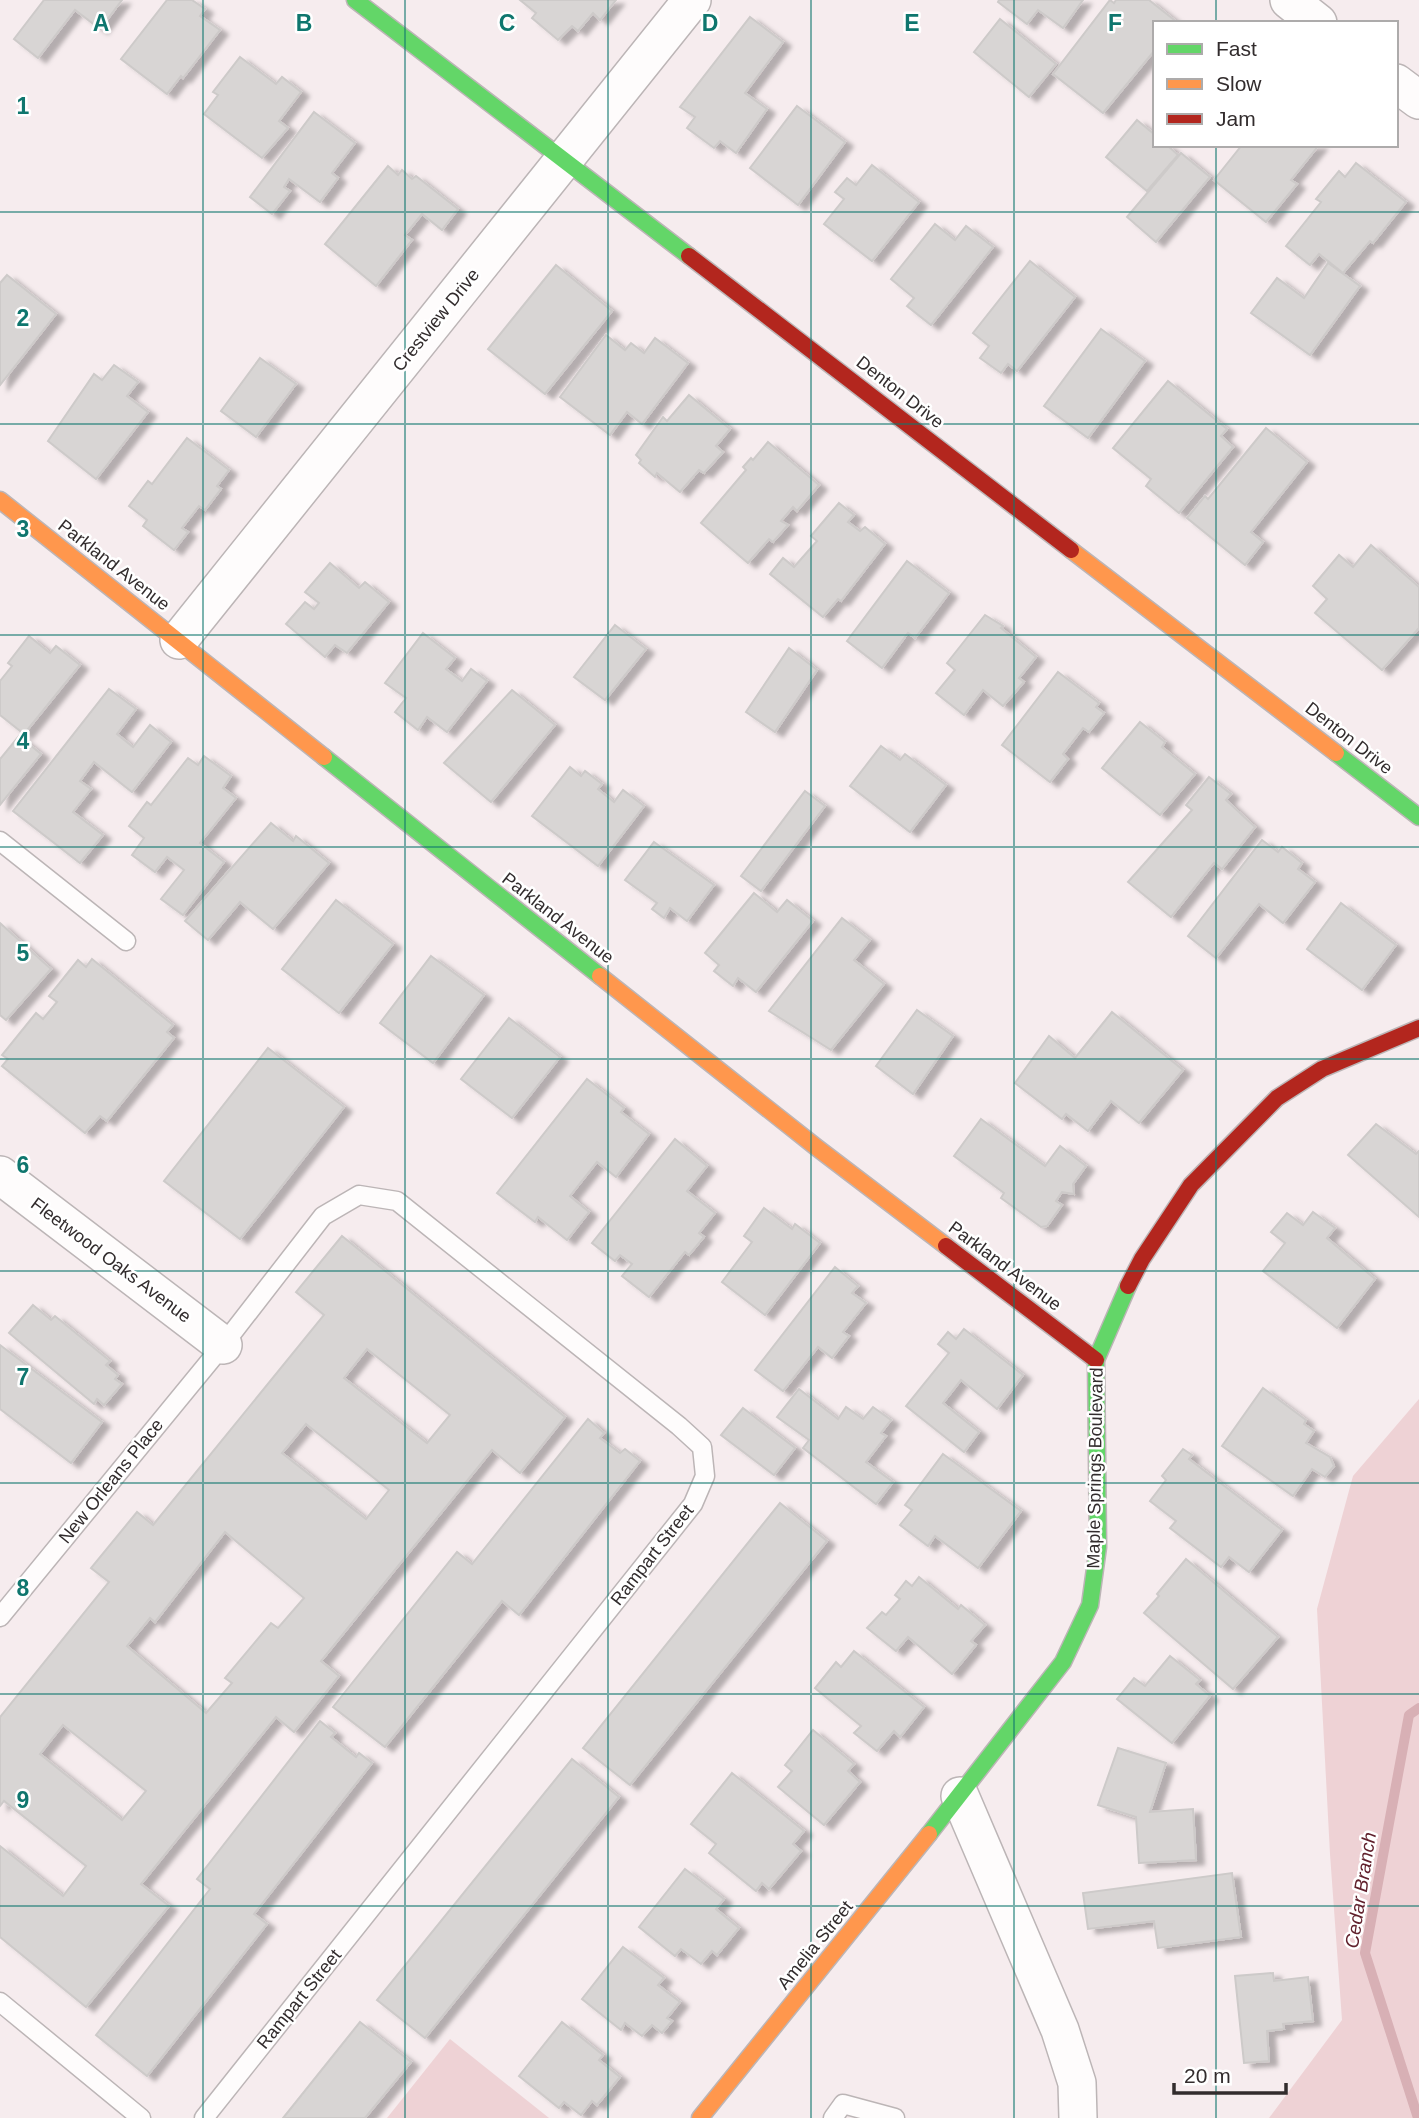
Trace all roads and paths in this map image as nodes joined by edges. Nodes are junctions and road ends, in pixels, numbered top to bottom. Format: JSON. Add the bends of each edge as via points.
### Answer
{"nodes":[{"id":1,"x":355,"y":0,"type":"edge"},
{"id":2,"x":692,"y":0,"type":"edge"},
{"id":3,"x":1289,"y":0,"type":"edge"},
{"id":4,"x":1315,"y":21,"type":"edge"},
{"id":5,"x":1398,"y":84,"type":"edge"},
{"id":6,"x":1419,"y":100,"type":"edge"},
{"id":7,"x":565,"y":159,"type":"junction"},
{"id":8,"x":0,"y":500,"type":"edge"},
{"id":9,"x":178,"y":640,"type":"junction"},
{"id":10,"x":1419,"y":817,"type":"edge"},
{"id":11,"x":0,"y":841,"type":"edge"},
{"id":12,"x":126,"y":940,"type":"dead end"},
{"id":13,"x":1419,"y":1028,"type":"edge"},
{"id":14,"x":0,"y":1175,"type":"edge"},
{"id":15,"x":223,"y":1346,"type":"junction"},
{"id":16,"x":1096,"y":1360,"type":"junction"},
{"id":17,"x":0,"y":1617,"type":"edge"},
{"id":18,"x":960,"y":1796,"type":"junction"},
{"id":19,"x":0,"y":2002,"type":"edge"},
{"id":20,"x":141,"y":2118,"type":"edge"},
{"id":21,"x":204,"y":2118,"type":"edge"},
{"id":22,"x":700,"y":2118,"type":"edge"},
{"id":23,"x":833,"y":2118,"type":"edge"},
{"id":24,"x":895,"y":2118,"type":"edge"},
{"id":25,"x":1078,"y":2118,"type":"edge"}],
"edges":[{"from":1,"to":7,"type":"street","name":"Denton Drive"},
{"from":2,"to":7,"type":"street","name":"Crestview Drive"},
{"from":3,"to":4,"type":"street"},
{"from":5,"to":6,"type":"street"},
{"from":7,"to":9,"type":"street","name":"Crestview Drive"},
{"from":7,"to":10,"type":"street","name":"Denton Drive"},
{"from":8,"to":9,"type":"street","name":"Parkland Avenue"},
{"from":9,"to":16,"type":"street","name":"Parkland Avenue","via":[[816,1147]]},
{"from":11,"to":12,"type":"lane"},
{"from":13,"to":16,"type":"street","name":"Maple Springs Boulevard","via":[[1322,1069],[1277,1098],[1237,1137],[1191,1185],[1142,1259]]},
{"from":14,"to":15,"type":"street","name":"Fleetwood Oaks Avenue"},
{"from":15,"to":17,"type":"lane","name":"New Orleans Place"},
{"from":15,"to":21,"type":"lane","name":"Rampart Street","via":[[323,1216],[359,1195],[397,1201],[679,1426],[702,1447],[705,1476],[693,1504]]},
{"from":16,"to":18,"type":"street","name":"Maple Springs Boulevard","via":[[1098,1547],[1090,1605],[1063,1662]]},
{"from":18,"to":22,"type":"street","name":"Amelia Street"},
{"from":18,"to":25,"type":"street","via":[[1060,2030],[1077,2082]]},
{"from":19,"to":20,"type":"lane"},
{"from":23,"to":24,"type":"lane","via":[[843,2104]]}]}
